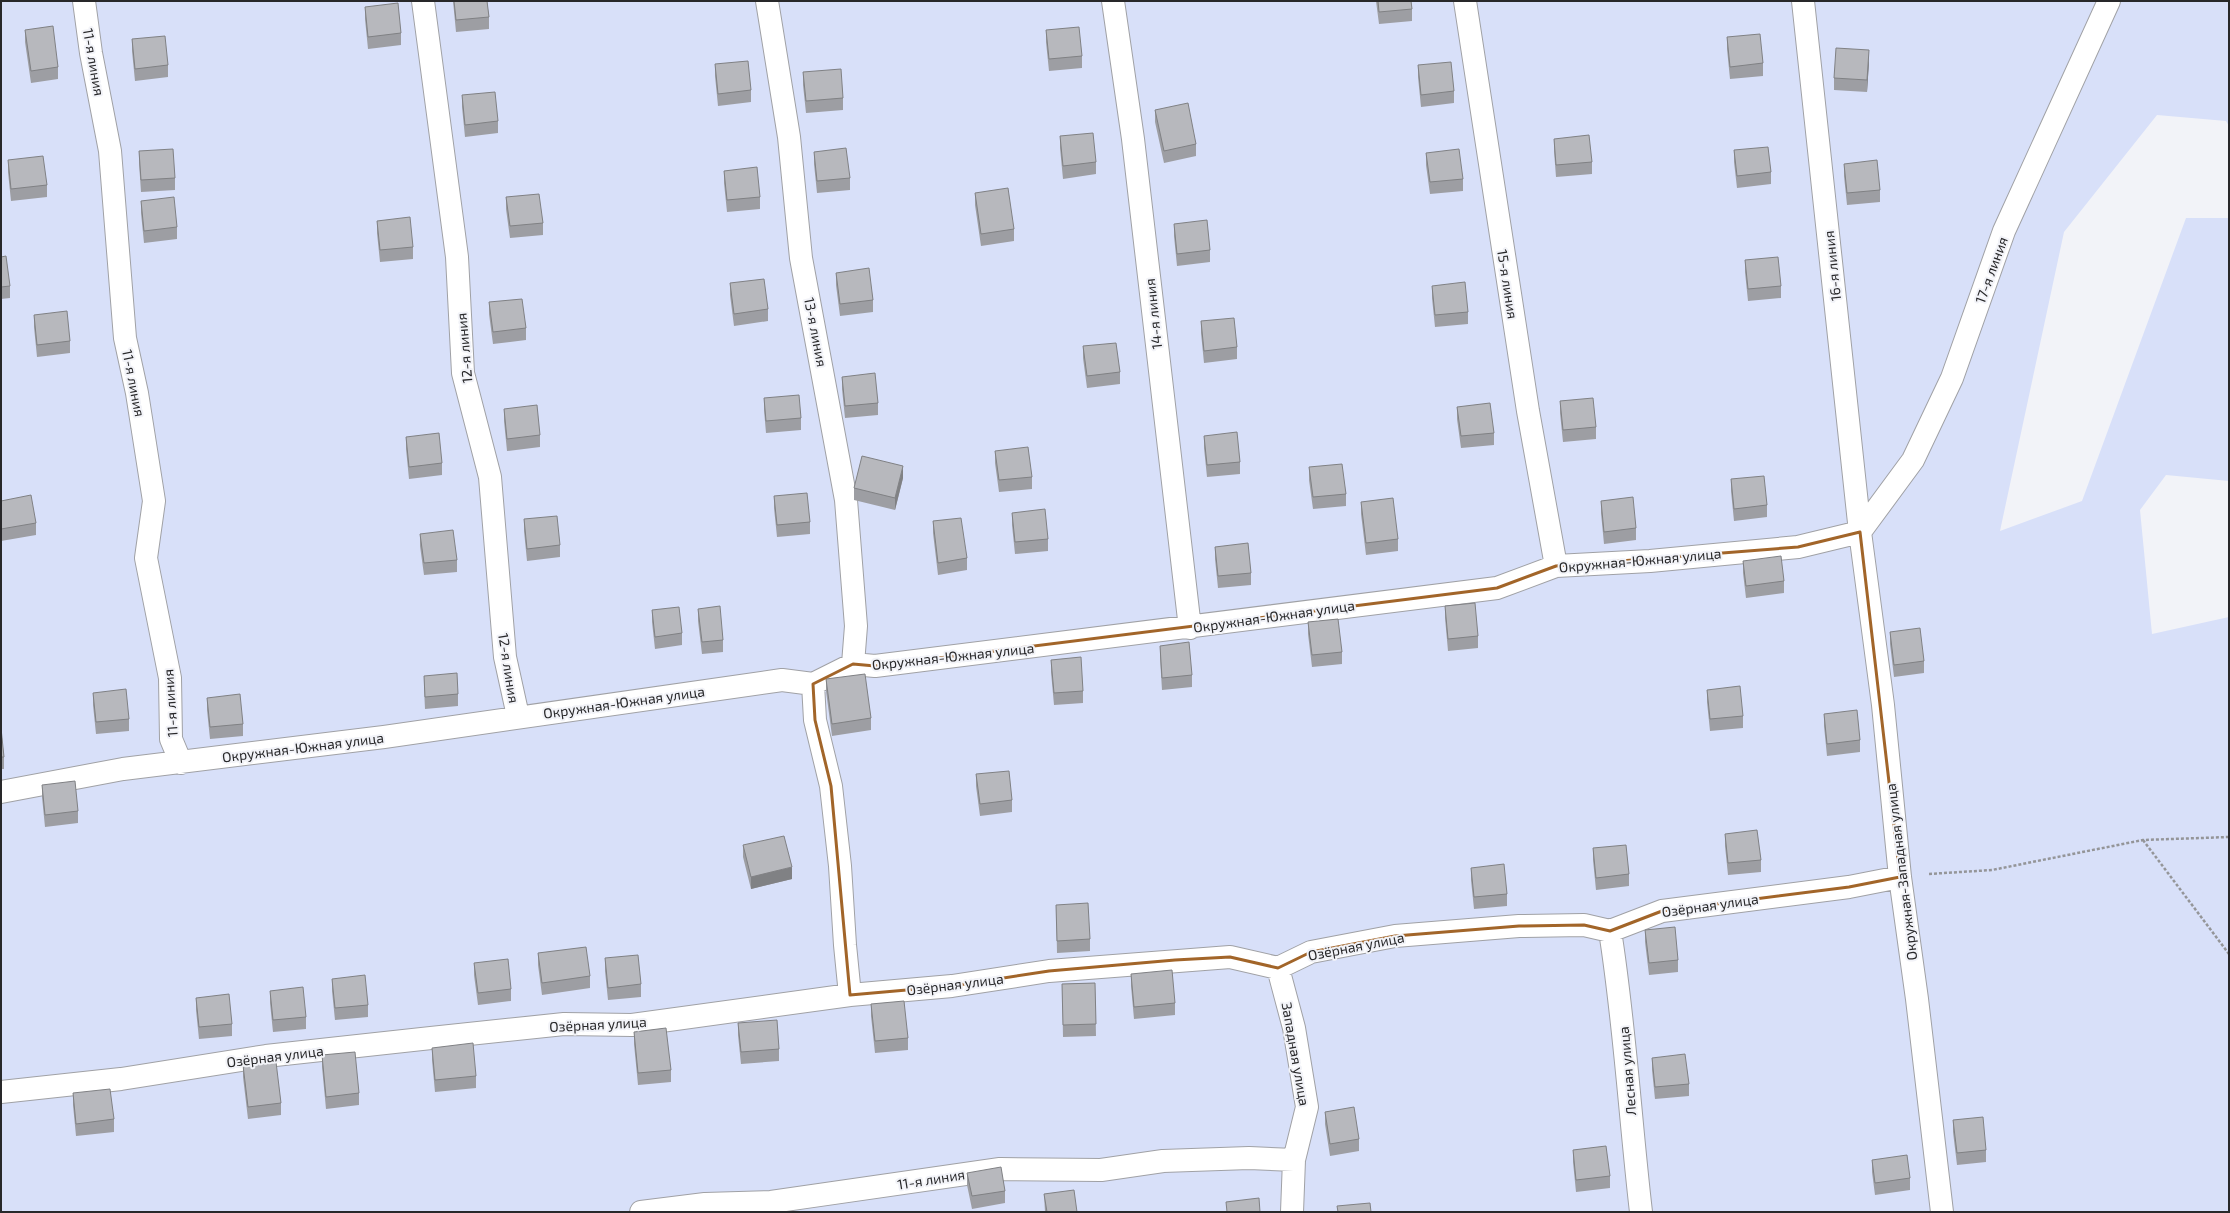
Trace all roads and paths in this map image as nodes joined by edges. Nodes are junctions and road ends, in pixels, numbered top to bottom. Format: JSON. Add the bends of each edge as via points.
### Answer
{"nodes":[{"id":1,"x":84,"y":1,"type":"edge"},
{"id":2,"x":424,"y":1,"type":"edge"},
{"id":3,"x":767,"y":1,"type":"edge"},
{"id":4,"x":1113,"y":1,"type":"edge"},
{"id":5,"x":1465,"y":1,"type":"edge"},
{"id":6,"x":1803,"y":1,"type":"edge"},
{"id":7,"x":2110,"y":1,"type":"edge"},
{"id":8,"x":1860,"y":532,"type":"junction"},
{"id":9,"x":1556,"y":566,"type":"junction"},
{"id":10,"x":1190,"y":628,"type":"junction"},
{"id":11,"x":853,"y":664,"type":"junction"},
{"id":12,"x":813,"y":684,"type":"junction"},
{"id":13,"x":518,"y":716,"type":"junction"},
{"id":14,"x":181,"y":763,"type":"junction"},
{"id":15,"x":1,"y":792,"type":"edge"},
{"id":16,"x":2229,"y":837,"type":"edge"},
{"id":17,"x":2143,"y":840,"type":"junction"},
{"id":18,"x":1900,"y":877,"type":"junction"},
{"id":19,"x":1610,"y":931,"type":"junction"},
{"id":20,"x":2229,"y":954,"type":"edge"},
{"id":21,"x":1278,"y":968,"type":"junction"},
{"id":22,"x":850,"y":995,"type":"junction"},
{"id":23,"x":1,"y":1092,"type":"edge"},
{"id":24,"x":1294,"y":1160,"type":"junction"},
{"id":25,"x":641,"y":1212,"type":"edge"},
{"id":26,"x":1292,"y":1212,"type":"edge"},
{"id":27,"x":1641,"y":1212,"type":"edge"},
{"id":28,"x":1942,"y":1212,"type":"edge"}],
"edges":[{"from":1,"to":14,"type":"street","name":"11-я линия","via":[[91,54],[110,150],[126,338],[154,501],[146,558],[170,678],[171,740]]},
{"from":2,"to":13,"type":"street","name":"12-я линия","via":[[457,257],[463,373],[490,477],[505,656]]},
{"from":3,"to":11,"type":"street","name":"13-я линия","via":[[789,137],[801,258],[846,500],[856,626]]},
{"from":4,"to":10,"type":"street","name":"14-я линия","via":[[1133,139]]},
{"from":5,"to":9,"type":"street","name":"15-я линия","via":[[1528,411]]},
{"from":6,"to":8,"type":"street","name":"16-я линия"},
{"from":7,"to":8,"type":"street","name":"17-я линия","via":[[2004,231],[1952,378],[1913,460]]},
{"from":8,"to":9,"type":"street","name":"Окружная-Южная улица","via":[[1798,547],[1650,561]]},
{"from":8,"to":18,"type":"street","name":"Окружная-Западная улица","via":[[1883,705]]},
{"from":9,"to":10,"type":"street","name":"Окружная-Южная улица","via":[[1497,588]]},
{"from":10,"to":11,"type":"street","name":"Окружная-Южная улица","via":[[875,666]]},
{"from":11,"to":12,"type":"street","name":"Окружная-Южная улица"},
{"from":12,"to":13,"type":"street","name":"Окружная-Южная улица","via":[[782,680]]},
{"from":12,"to":22,"type":"street","via":[[815,720],[832,793]]},
{"from":13,"to":14,"type":"street","name":"Окружная-Южная улица"},
{"from":14,"to":15,"type":"street","name":"Окружная-Южная улица","via":[[123,769]]},
{"from":16,"to":17,"type":"path"},
{"from":17,"to":18,"type":"path","via":[[1992,870]]},
{"from":17,"to":20,"type":"path"},
{"from":18,"to":19,"type":"street","name":"Озёрная улица","via":[[1849,887],[1662,911]]},
{"from":18,"to":28,"type":"street","name":"Окружная-Западная улица"},
{"from":19,"to":21,"type":"street","name":"Озёрная улица","via":[[1584,926],[1519,926],[1394,936],[1311,952]]},
{"from":19,"to":27,"type":"street","name":"Лесная улица","via":[[1626,1051],[1633,1149]]},
{"from":21,"to":22,"type":"street","name":"Озёрная улица","via":[[1230,957],[1190,959],[1049,971],[952,986]]},
{"from":21,"to":24,"type":"street","name":"Западная улица","via":[[1294,1028],[1307,1107]]},
{"from":22,"to":23,"type":"street","name":"Озёрная улица","via":[[632,1025],[564,1024],[266,1056],[121,1079]]},
{"from":24,"to":25,"type":"street","name":"11-я линия","via":[[1249,1158],[1163,1161],[1101,1170],[1000,1169],[771,1202],[705,1204]]},
{"from":24,"to":26,"type":"street","name":"Западная улица"}]}
